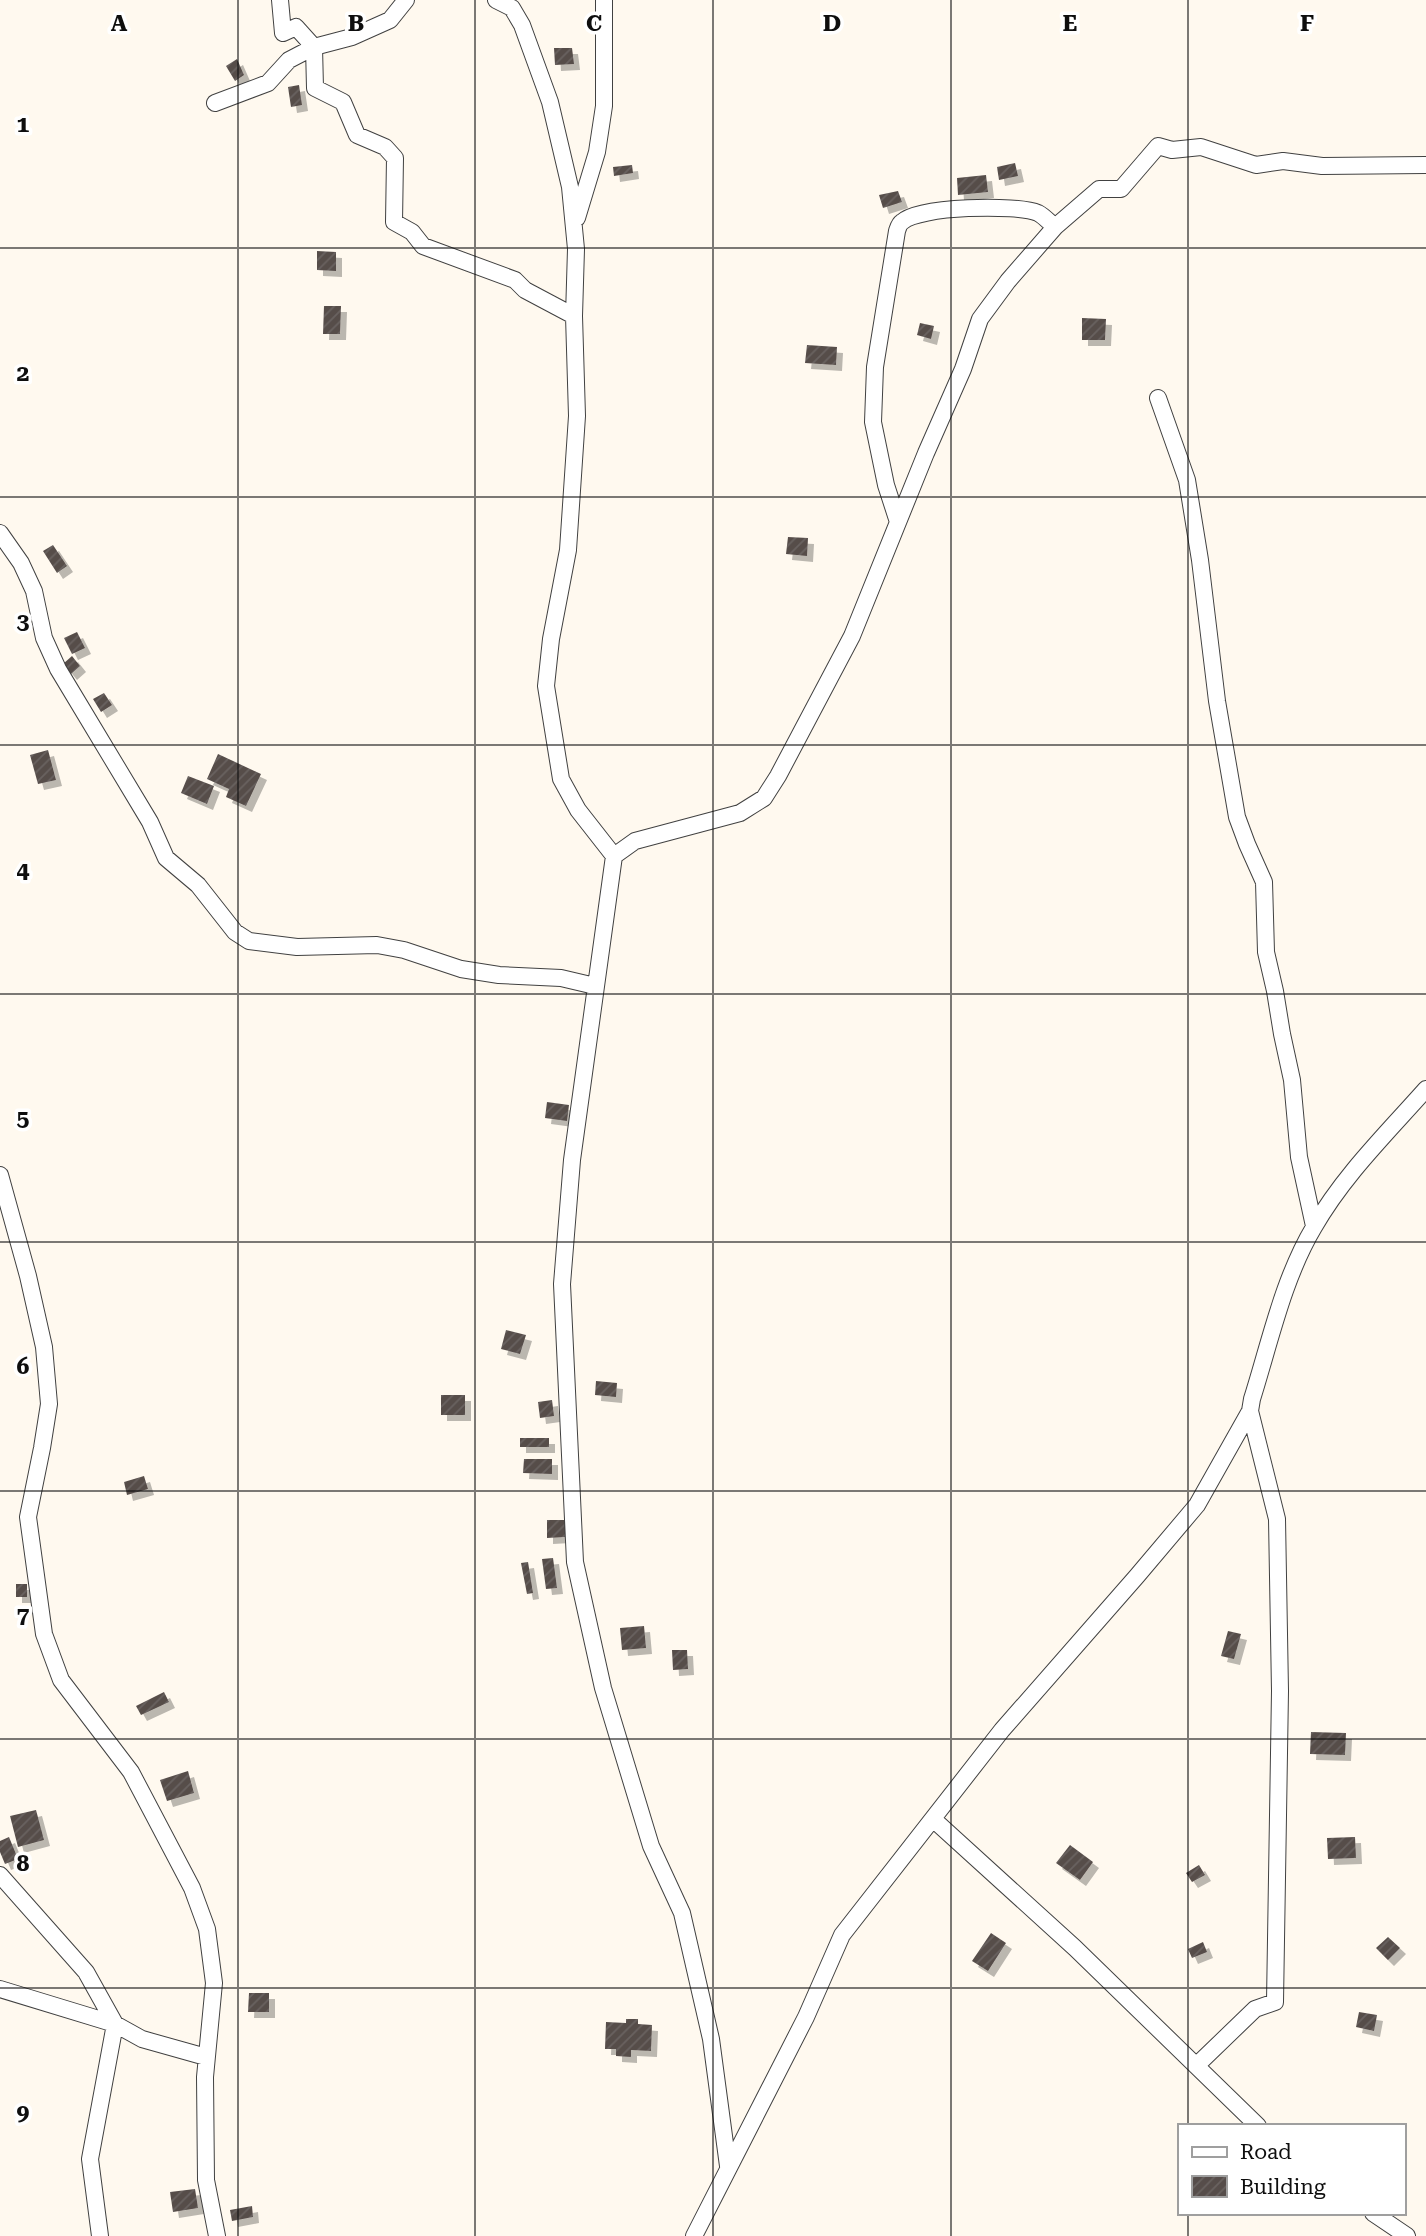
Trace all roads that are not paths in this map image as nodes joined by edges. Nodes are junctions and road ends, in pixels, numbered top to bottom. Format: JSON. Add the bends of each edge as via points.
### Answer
{"nodes":[{"id":1,"x":280,"y":0,"type":"edge"},
{"id":2,"x":406,"y":0,"type":"edge"},
{"id":3,"x":496,"y":0,"type":"edge"},
{"id":4,"x":604,"y":0,"type":"edge"},
{"id":5,"x":314,"y":47,"type":"junction"},
{"id":6,"x":215,"y":103,"type":"dead end"},
{"id":7,"x":1426,"y":165,"type":"edge"},
{"id":8,"x":1055,"y":227,"type":"junction"},
{"id":9,"x":574,"y":228,"type":"junction"},
{"id":10,"x":574,"y":316,"type":"junction"},
{"id":11,"x":1158,"y":398,"type":"dead end"},
{"id":12,"x":898,"y":522,"type":"junction"},
{"id":13,"x":0,"y":533,"type":"edge"},
{"id":14,"x":614,"y":856,"type":"junction"},
{"id":15,"x":595,"y":986,"type":"junction"},
{"id":16,"x":1426,"y":1089,"type":"edge"},
{"id":17,"x":0,"y":1175,"type":"edge"},
{"id":18,"x":1314,"y":1226,"type":"junction"},
{"id":19,"x":1250,"y":1411,"type":"junction"},
{"id":20,"x":933,"y":1819,"type":"junction"},
{"id":21,"x":0,"y":1875,"type":"edge"},
{"id":22,"x":0,"y":1989,"type":"edge"},
{"id":23,"x":115,"y":2024,"type":"junction"},
{"id":24,"x":206,"y":2057,"type":"junction"},
{"id":25,"x":1197,"y":2065,"type":"junction"},
{"id":26,"x":1256,"y":2124,"type":"edge"},
{"id":27,"x":728,"y":2166,"type":"junction"},
{"id":28,"x":1376,"y":2215,"type":"edge"},
{"id":29,"x":100,"y":2236,"type":"edge"},
{"id":30,"x":217,"y":2236,"type":"edge"},
{"id":31,"x":694,"y":2236,"type":"edge"},
{"id":32,"x":1407,"y":2236,"type":"edge"}],
"edges":[{"from":1,"to":5,"type":"street","via":[[283,33],[296,27]]},
{"from":2,"to":5,"type":"street","via":[[390,20]]},
{"from":3,"to":9,"type":"street","via":[[512,8],[522,25],[550,102],[570,187]]},
{"from":4,"to":9,"type":"street","via":[[604,106],[597,152]]},
{"from":5,"to":6,"type":"street","via":[[289,60],[268,83]]},
{"from":5,"to":10,"type":"street","via":[[315,88],[343,102],[357,135],[385,147],[395,158],[394,222],[412,232],[423,246],[515,280],[524,290]]},
{"from":7,"to":8,"type":"street","via":[[1322,166],[1283,161],[1256,165],[1201,147],[1172,150],[1158,146],[1121,189],[1099,189]]},
{"from":8,"to":12,"type":"street","via":[[980,318]]},
{"from":8,"to":12,"type":"street","via":[[1038,213],[1007,208],[920,213],[902,222],[875,368],[873,422]]},
{"from":9,"to":10,"type":"street"},
{"from":10,"to":14,"type":"street","via":[[577,416],[568,550],[547,686],[561,779],[578,810]]},
{"from":11,"to":18,"type":"street","via":[[1187,480],[1237,817],[1264,882],[1266,952],[1292,1080],[1300,1157]]},
{"from":12,"to":14,"type":"street","via":[[852,636],[764,798],[740,813],[635,841]]},
{"from":13,"to":15,"type":"street","via":[[34,591],[44,638],[58,669],[150,822],[166,858],[198,885],[235,932],[249,941],[298,947],[377,945],[461,969],[561,978]]},
{"from":14,"to":15,"type":"street"},
{"from":15,"to":27,"type":"street","via":[[572,1160],[562,1284],[575,1562],[603,1688],[647,1833],[682,1913],[711,2039]]},
{"from":16,"to":18,"type":"street","via":[[1347,1179]]},
{"from":17,"to":24,"type":"street","via":[[44,1348],[49,1404],[28,1517],[44,1634],[61,1680],[131,1772],[192,1888],[207,1929],[214,1983]]},
{"from":18,"to":19,"type":"street","via":[[1293,1269]]},
{"from":19,"to":20,"type":"street","via":[[1197,1504],[1002,1730]]},
{"from":19,"to":25,"type":"street","via":[[1277,1519],[1280,1691],[1275,2001],[1255,2009]]},
{"from":20,"to":25,"type":"street"},
{"from":20,"to":27,"type":"street","via":[[842,1935],[806,2017]]},
{"from":21,"to":23,"type":"street","via":[[86,1972]]},
{"from":22,"to":23,"type":"street"},
{"from":23,"to":24,"type":"street","via":[[142,2039]]},
{"from":23,"to":29,"type":"street","via":[[90,2159]]},
{"from":24,"to":30,"type":"street","via":[[206,2180]]},
{"from":25,"to":26,"type":"street"},
{"from":27,"to":31,"type":"street"},
{"from":28,"to":32,"type":"street"}]}
